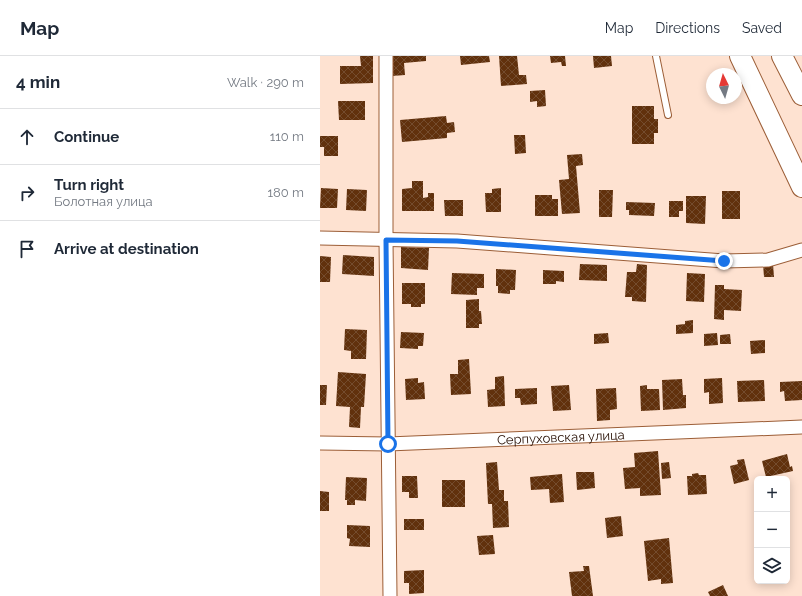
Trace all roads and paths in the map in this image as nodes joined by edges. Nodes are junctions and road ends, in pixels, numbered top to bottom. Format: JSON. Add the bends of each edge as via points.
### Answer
{"nodes":[{"id":1,"x":386,"y":56,"type":"edge"},
{"id":2,"x":656,"y":56,"type":"edge"},
{"id":3,"x":740,"y":56,"type":"edge"},
{"id":4,"x":782,"y":56,"type":"edge"},
{"id":5,"x":798,"y":56,"type":"edge"},
{"id":6,"x":802,"y":64,"type":"edge"},
{"id":7,"x":802,"y":96,"type":"edge"},
{"id":8,"x":668,"y":115,"type":"dead end"},
{"id":9,"x":802,"y":187,"type":"edge"},
{"id":10,"x":320,"y":238,"type":"edge"},
{"id":11,"x":386,"y":240,"type":"junction"},
{"id":12,"x":802,"y":250,"type":"edge"},
{"id":13,"x":802,"y":427,"type":"edge"},
{"id":14,"x":320,"y":443,"type":"edge"},
{"id":15,"x":388,"y":444,"type":"junction"},
{"id":16,"x":390,"y":596,"type":"edge"}],
"edges":[{"from":1,"to":11,"type":"street"},
{"from":2,"to":8,"type":"lane"},
{"from":3,"to":9,"type":"main road"},
{"from":4,"to":7,"type":"main road"},
{"from":5,"to":6,"type":"main road"},
{"from":10,"to":11,"type":"street"},
{"from":11,"to":12,"type":"street","via":[[457,241],[724,261],[768,260]]},
{"from":11,"to":15,"type":"street"},
{"from":13,"to":15,"type":"street","name":"Серпуховская улица"},
{"from":14,"to":15,"type":"street","name":"Серпуховская улица"},
{"from":15,"to":16,"type":"street"}]}
